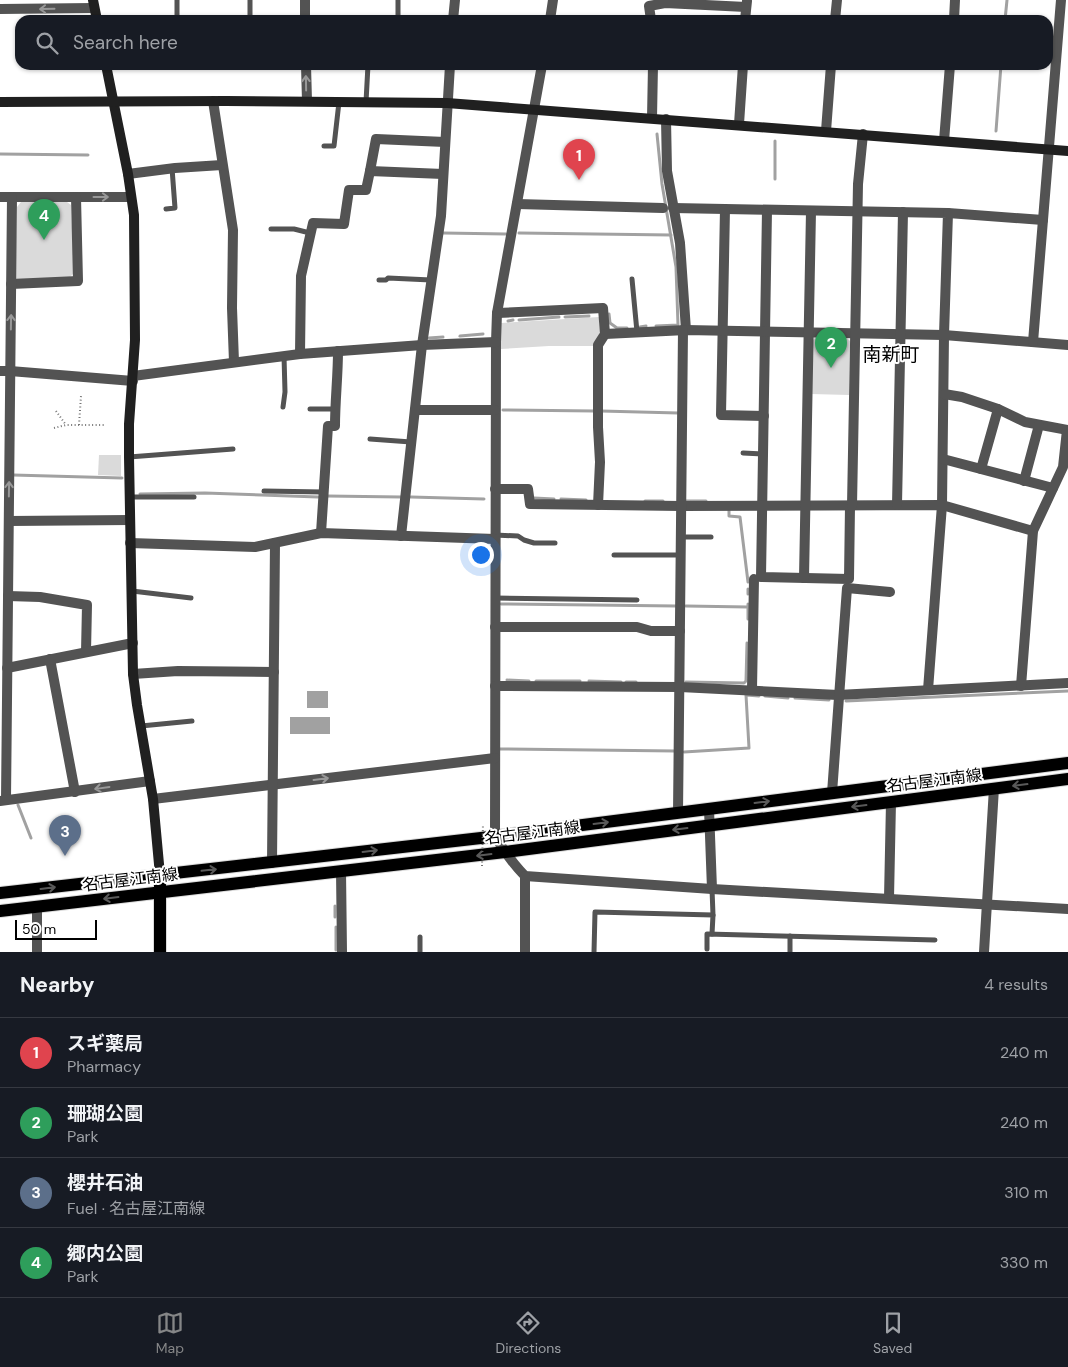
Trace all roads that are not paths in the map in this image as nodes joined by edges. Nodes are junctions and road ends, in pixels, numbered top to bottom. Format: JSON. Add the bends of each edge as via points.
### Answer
{"nodes":[{"id":1,"x":177,"y":0,"type":"edge"},
{"id":2,"x":250,"y":0,"type":"edge"},
{"id":3,"x":305,"y":0,"type":"edge"},
{"id":4,"x":398,"y":0,"type":"edge"},
{"id":5,"x":455,"y":0,"type":"edge"},
{"id":6,"x":553,"y":0,"type":"edge"},
{"id":7,"x":837,"y":0,"type":"edge"},
{"id":8,"x":956,"y":0,"type":"edge"},
{"id":9,"x":1061,"y":0,"type":"edge"},
{"id":10,"x":648,"y":3,"type":"edge"},
{"id":11,"x":94,"y":4,"type":"edge"},
{"id":12,"x":746,"y":4,"type":"edge"},
{"id":13,"x":6,"y":6,"type":"edge"},
{"id":14,"x":177,"y":15,"type":"edge"},
{"id":15,"x":250,"y":15,"type":"edge"},
{"id":16,"x":306,"y":15,"type":"edge"},
{"id":17,"x":398,"y":15,"type":"dead end"},
{"id":18,"x":454,"y":15,"type":"edge"},
{"id":19,"x":551,"y":15,"type":"edge"},
{"id":20,"x":836,"y":15,"type":"edge"},
{"id":21,"x":954,"y":15,"type":"edge"},
{"id":22,"x":107,"y":70,"type":"edge"},
{"id":23,"x":306,"y":70,"type":"edge"},
{"id":24,"x":368,"y":70,"type":"edge"},
{"id":25,"x":450,"y":70,"type":"edge"},
{"id":26,"x":541,"y":70,"type":"edge"},
{"id":27,"x":653,"y":70,"type":"edge"},
{"id":28,"x":742,"y":70,"type":"edge"},
{"id":29,"x":832,"y":70,"type":"edge"},
{"id":30,"x":950,"y":70,"type":"edge"},
{"id":31,"x":114,"y":101,"type":"junction"},
{"id":32,"x":213,"y":101,"type":"junction"},
{"id":33,"x":0,"y":102,"type":"edge"},
{"id":34,"x":307,"y":102,"type":"junction"},
{"id":35,"x":339,"y":102,"type":"junction"},
{"id":36,"x":366,"y":102,"type":"junction"},
{"id":37,"x":447,"y":103,"type":"junction"},
{"id":38,"x":534,"y":110,"type":"junction"},
{"id":39,"x":652,"y":118,"type":"junction"},
{"id":40,"x":666,"y":119,"type":"junction"},
{"id":41,"x":739,"y":124,"type":"junction"},
{"id":42,"x":826,"y":131,"type":"junction"},
{"id":43,"x":862,"y":134,"type":"junction"},
{"id":44,"x":944,"y":141,"type":"junction"},
{"id":45,"x":445,"y":142,"type":"junction"},
{"id":46,"x":324,"y":146,"type":"dead end"},
{"id":47,"x":1050,"y":149,"type":"junction"},
{"id":48,"x":1068,"y":151,"type":"edge"},
{"id":49,"x":222,"y":165,"type":"junction"},
{"id":50,"x":172,"y":168,"type":"junction"},
{"id":51,"x":370,"y":171,"type":"junction"},
{"id":52,"x":128,"y":174,"type":"junction"},
{"id":53,"x":443,"y":174,"type":"junction"},
{"id":54,"x":0,"y":197,"type":"edge"},
{"id":55,"x":12,"y":197,"type":"junction"},
{"id":56,"x":76,"y":197,"type":"junction"},
{"id":57,"x":132,"y":197,"type":"junction"},
{"id":58,"x":517,"y":204,"type":"junction"},
{"id":59,"x":668,"y":208,"type":"junction"},
{"id":60,"x":166,"y":209,"type":"dead end"},
{"id":61,"x":725,"y":209,"type":"junction"},
{"id":62,"x":767,"y":210,"type":"junction"},
{"id":63,"x":811,"y":210,"type":"junction"},
{"id":64,"x":857,"y":212,"type":"junction"},
{"id":65,"x":903,"y":212,"type":"junction"},
{"id":66,"x":948,"y":213,"type":"junction"},
{"id":67,"x":1043,"y":220,"type":"junction"},
{"id":68,"x":271,"y":229,"type":"dead end"},
{"id":69,"x":310,"y":233,"type":"junction"},
{"id":70,"x":632,"y":279,"type":"dead end"},
{"id":71,"x":379,"y":280,"type":"dead end"},
{"id":72,"x":432,"y":280,"type":"junction"},
{"id":73,"x":11,"y":284,"type":"junction"},
{"id":74,"x":498,"y":313,"type":"junction"},
{"id":75,"x":684,"y":330,"type":"junction"},
{"id":76,"x":722,"y":331,"type":"junction"},
{"id":77,"x":637,"y":332,"type":"junction"},
{"id":78,"x":765,"y":332,"type":"junction"},
{"id":79,"x":809,"y":332,"type":"junction"},
{"id":80,"x":855,"y":333,"type":"junction"},
{"id":81,"x":605,"y":334,"type":"junction"},
{"id":82,"x":901,"y":334,"type":"junction"},
{"id":83,"x":944,"y":335,"type":"junction"},
{"id":84,"x":496,"y":342,"type":"junction"},
{"id":85,"x":1033,"y":342,"type":"junction"},
{"id":86,"x":422,"y":345,"type":"junction"},
{"id":87,"x":1068,"y":345,"type":"edge"},
{"id":88,"x":338,"y":351,"type":"junction"},
{"id":89,"x":300,"y":354,"type":"junction"},
{"id":90,"x":284,"y":356,"type":"junction"},
{"id":91,"x":234,"y":362,"type":"junction"},
{"id":92,"x":5,"y":371,"type":"edge"},
{"id":93,"x":133,"y":378,"type":"junction"},
{"id":94,"x":944,"y":394,"type":"junction"},
{"id":95,"x":283,"y":407,"type":"dead end"},
{"id":96,"x":310,"y":409,"type":"dead end"},
{"id":97,"x":335,"y":409,"type":"junction"},
{"id":98,"x":998,"y":409,"type":"junction"},
{"id":99,"x":415,"y":410,"type":"junction"},
{"id":100,"x":496,"y":410,"type":"junction"},
{"id":101,"x":764,"y":416,"type":"junction"},
{"id":102,"x":1039,"y":425,"type":"junction"},
{"id":103,"x":1067,"y":430,"type":"edge"},
{"id":104,"x":370,"y":440,"type":"dead end"},
{"id":105,"x":411,"y":442,"type":"junction"},
{"id":106,"x":233,"y":449,"type":"dead end"},
{"id":107,"x":743,"y":454,"type":"dead end"},
{"id":108,"x":763,"y":454,"type":"junction"},
{"id":109,"x":128,"y":457,"type":"junction"},
{"id":110,"x":943,"y":458,"type":"junction"},
{"id":111,"x":981,"y":469,"type":"junction"},
{"id":112,"x":1024,"y":481,"type":"junction"},
{"id":113,"x":1053,"y":488,"type":"junction"},
{"id":114,"x":496,"y":489,"type":"junction"},
{"id":115,"x":264,"y":492,"type":"dead end"},
{"id":116,"x":323,"y":492,"type":"junction"},
{"id":117,"x":130,"y":497,"type":"junction"},
{"id":118,"x":194,"y":497,"type":"dead end"},
{"id":119,"x":598,"y":505,"type":"junction"},
{"id":120,"x":805,"y":505,"type":"junction"},
{"id":121,"x":897,"y":505,"type":"junction"},
{"id":122,"x":942,"y":505,"type":"junction"},
{"id":123,"x":681,"y":506,"type":"junction"},
{"id":124,"x":762,"y":506,"type":"junction"},
{"id":125,"x":851,"y":506,"type":"junction"},
{"id":126,"x":9,"y":520,"type":"junction"},
{"id":127,"x":130,"y":520,"type":"junction"},
{"id":128,"x":1033,"y":531,"type":"junction"},
{"id":129,"x":321,"y":533,"type":"junction"},
{"id":130,"x":401,"y":536,"type":"junction"},
{"id":131,"x":496,"y":537,"type":"junction"},
{"id":132,"x":681,"y":537,"type":"junction"},
{"id":133,"x":711,"y":537,"type":"dead end"},
{"id":134,"x":130,"y":543,"type":"junction"},
{"id":135,"x":275,"y":543,"type":"junction"},
{"id":136,"x":555,"y":543,"type":"dead end"},
{"id":137,"x":614,"y":555,"type":"dead end"},
{"id":138,"x":680,"y":555,"type":"junction"},
{"id":139,"x":804,"y":578,"type":"junction"},
{"id":140,"x":754,"y":579,"type":"dead end"},
{"id":141,"x":132,"y":591,"type":"junction"},
{"id":142,"x":890,"y":592,"type":"dead end"},
{"id":143,"x":5,"y":595,"type":"edge"},
{"id":144,"x":191,"y":598,"type":"dead end"},
{"id":145,"x":495,"y":598,"type":"junction"},
{"id":146,"x":637,"y":600,"type":"dead end"},
{"id":147,"x":495,"y":627,"type":"junction"},
{"id":148,"x":680,"y":631,"type":"junction"},
{"id":149,"x":132,"y":643,"type":"junction"},
{"id":150,"x":86,"y":652,"type":"junction"},
{"id":151,"x":50,"y":659,"type":"junction"},
{"id":152,"x":7,"y":668,"type":"junction"},
{"id":153,"x":274,"y":672,"type":"junction"},
{"id":154,"x":133,"y":674,"type":"junction"},
{"id":155,"x":1068,"y":683,"type":"edge"},
{"id":156,"x":495,"y":686,"type":"junction"},
{"id":157,"x":1021,"y":686,"type":"junction"},
{"id":158,"x":680,"y":687,"type":"junction"},
{"id":159,"x":752,"y":689,"type":"junction"},
{"id":160,"x":928,"y":690,"type":"junction"},
{"id":161,"x":838,"y":695,"type":"junction"},
{"id":162,"x":192,"y":721,"type":"dead end"},
{"id":163,"x":140,"y":726,"type":"junction"},
{"id":164,"x":495,"y":758,"type":"junction"},
{"id":165,"x":1068,"y":763,"type":"edge"},
{"id":166,"x":1068,"y":779,"type":"edge"},
{"id":167,"x":150,"y":781,"type":"junction"},
{"id":168,"x":273,"y":785,"type":"junction"},
{"id":169,"x":994,"y":788,"type":"junction"},
{"id":170,"x":75,"y":792,"type":"junction"},
{"id":171,"x":832,"y":793,"type":"junction"},
{"id":172,"x":153,"y":799,"type":"junction"},
{"id":173,"x":3,"y":801,"type":"edge"},
{"id":174,"x":891,"y":802,"type":"junction"},
{"id":175,"x":709,"y":809,"type":"junction"},
{"id":176,"x":678,"y":813,"type":"junction"},
{"id":177,"x":710,"y":825,"type":"junction"},
{"id":178,"x":495,"y":836,"type":"junction"},
{"id":179,"x":504,"y":852,"type":"junction"},
{"id":180,"x":272,"y":862,"type":"junction"},
{"id":181,"x":341,"y":871,"type":"junction"},
{"id":182,"x":160,"y":875,"type":"junction"},
{"id":183,"x":526,"y":876,"type":"junction"},
{"id":184,"x":712,"y":889,"type":"junction"},
{"id":185,"x":160,"y":892,"type":"junction"},
{"id":186,"x":0,"y":893,"type":"edge"},
{"id":187,"x":889,"y":898,"type":"junction"},
{"id":188,"x":987,"y":903,"type":"junction"},
{"id":189,"x":37,"y":907,"type":"junction"},
{"id":190,"x":1068,"y":909,"type":"edge"},
{"id":191,"x":0,"y":911,"type":"edge"},
{"id":192,"x":713,"y":915,"type":"junction"},
{"id":193,"x":712,"y":934,"type":"junction"},
{"id":194,"x":790,"y":936,"type":"junction"},
{"id":195,"x":420,"y":937,"type":"dead end"},
{"id":196,"x":935,"y":940,"type":"dead end"},
{"id":197,"x":707,"y":949,"type":"dead end"},
{"id":198,"x":37,"y":952,"type":"edge"},
{"id":199,"x":160,"y":952,"type":"edge"},
{"id":200,"x":342,"y":952,"type":"edge"},
{"id":201,"x":420,"y":952,"type":"edge"},
{"id":202,"x":525,"y":952,"type":"edge"},
{"id":203,"x":594,"y":952,"type":"edge"},
{"id":204,"x":790,"y":952,"type":"edge"},
{"id":205,"x":984,"y":952,"type":"edge"}],
"edges":[{"from":1,"to":14,"type":"lane"},
{"from":2,"to":15,"type":"lane"},
{"from":3,"to":16,"type":"street"},
{"from":4,"to":17,"type":"lane"},
{"from":5,"to":18,"type":"street"},
{"from":6,"to":19,"type":"street"},
{"from":7,"to":20,"type":"street"},
{"from":8,"to":21,"type":"street"},
{"from":9,"to":47,"type":"street"},
{"from":10,"to":12,"type":"street"},
{"from":11,"to":13,"type":"street","one_way":true},
{"from":22,"to":31,"type":"street"},
{"from":34,"to":23,"type":"street","one_way":true},
{"from":24,"to":36,"type":"lane"},
{"from":25,"to":37,"type":"street"},
{"from":26,"to":38,"type":"street"},
{"from":27,"to":39,"type":"street"},
{"from":28,"to":41,"type":"street"},
{"from":29,"to":42,"type":"street"},
{"from":30,"to":44,"type":"street"},
{"from":31,"to":32,"type":"street"},
{"from":31,"to":33,"type":"street"},
{"from":31,"to":52,"type":"street"},
{"from":32,"to":34,"type":"street"},
{"from":32,"to":49,"type":"street"},
{"from":34,"to":35,"type":"street"},
{"from":35,"to":36,"type":"street"},
{"from":35,"to":46,"type":"lane","via":[[334,146]]},
{"from":36,"to":37,"type":"street"},
{"from":37,"to":38,"type":"street"},
{"from":37,"to":45,"type":"street"},
{"from":38,"to":39,"type":"street"},
{"from":38,"to":58,"type":"street"},
{"from":39,"to":40,"type":"street"},
{"from":40,"to":41,"type":"street"},
{"from":40,"to":59,"type":"street"},
{"from":41,"to":42,"type":"street"},
{"from":42,"to":43,"type":"street"},
{"from":43,"to":44,"type":"street"},
{"from":43,"to":64,"type":"street"},
{"from":44,"to":47,"type":"street"},
{"from":45,"to":51,"type":"street","via":[[376,139]]},
{"from":45,"to":53,"type":"street"},
{"from":47,"to":48,"type":"street"},
{"from":47,"to":67,"type":"street"},
{"from":49,"to":50,"type":"street"},
{"from":49,"to":91,"type":"street","via":[[233,230]]},
{"from":50,"to":52,"type":"street"},
{"from":50,"to":60,"type":"lane","via":[[174,208]]},
{"from":51,"to":53,"type":"street"},
{"from":51,"to":69,"type":"street","via":[[366,190],[349,190],[344,224],[313,223]]},
{"from":52,"to":57,"type":"street"},
{"from":53,"to":72,"type":"street"},
{"from":54,"to":55,"type":"street"},
{"from":55,"to":56,"type":"street"},
{"from":55,"to":73,"type":"street"},
{"from":56,"to":57,"type":"street","one_way":true},
{"from":56,"to":73,"type":"street","via":[[78,281]]},
{"from":57,"to":93,"type":"street","via":[[136,340]]},
{"from":58,"to":59,"type":"street"},
{"from":58,"to":74,"type":"street"},
{"from":59,"to":61,"type":"street"},
{"from":59,"to":75,"type":"street","via":[[680,243]]},
{"from":61,"to":62,"type":"street"},
{"from":61,"to":76,"type":"street"},
{"from":62,"to":63,"type":"street"},
{"from":62,"to":78,"type":"street"},
{"from":63,"to":64,"type":"street"},
{"from":63,"to":79,"type":"street"},
{"from":64,"to":65,"type":"street"},
{"from":64,"to":80,"type":"street"},
{"from":65,"to":66,"type":"street"},
{"from":65,"to":82,"type":"street"},
{"from":66,"to":67,"type":"street"},
{"from":66,"to":83,"type":"street"},
{"from":67,"to":85,"type":"street"},
{"from":68,"to":69,"type":"lane"},
{"from":69,"to":89,"type":"street","via":[[301,276]]},
{"from":70,"to":77,"type":"lane"},
{"from":71,"to":72,"type":"lane"},
{"from":72,"to":86,"type":"street"},
{"from":92,"to":73,"type":"street","one_way":true},
{"from":74,"to":81,"type":"street","via":[[603,308]]},
{"from":74,"to":84,"type":"street"},
{"from":75,"to":76,"type":"street"},
{"from":75,"to":77,"type":"street"},
{"from":75,"to":123,"type":"street"},
{"from":76,"to":78,"type":"street"},
{"from":76,"to":101,"type":"street","via":[[721,415]]},
{"from":77,"to":81,"type":"street"},
{"from":78,"to":79,"type":"street"},
{"from":78,"to":101,"type":"street"},
{"from":79,"to":80,"type":"street"},
{"from":79,"to":120,"type":"street"},
{"from":80,"to":82,"type":"street"},
{"from":80,"to":125,"type":"street"},
{"from":81,"to":119,"type":"street","via":[[598,345]]},
{"from":82,"to":83,"type":"street"},
{"from":82,"to":121,"type":"street"},
{"from":83,"to":85,"type":"street"},
{"from":83,"to":94,"type":"street"},
{"from":84,"to":86,"type":"street"},
{"from":84,"to":100,"type":"street"},
{"from":85,"to":87,"type":"street"},
{"from":86,"to":88,"type":"street"},
{"from":86,"to":99,"type":"street"},
{"from":88,"to":89,"type":"street"},
{"from":88,"to":97,"type":"street"},
{"from":89,"to":90,"type":"street"},
{"from":90,"to":91,"type":"street"},
{"from":90,"to":95,"type":"lane"},
{"from":91,"to":93,"type":"street"},
{"from":92,"to":93,"type":"street"},
{"from":126,"to":92,"type":"street","one_way":true},
{"from":93,"to":109,"type":"street"},
{"from":94,"to":98,"type":"street"},
{"from":94,"to":110,"type":"street"},
{"from":96,"to":97,"type":"lane"},
{"from":97,"to":116,"type":"street","via":[[335,426],[328,426]]},
{"from":98,"to":102,"type":"street"},
{"from":98,"to":111,"type":"street"},
{"from":99,"to":100,"type":"street"},
{"from":99,"to":105,"type":"street"},
{"from":100,"to":114,"type":"street"},
{"from":101,"to":108,"type":"street"},
{"from":102,"to":103,"type":"street"},
{"from":102,"to":112,"type":"street"},
{"from":103,"to":113,"type":"street","via":[[1063,467]]},
{"from":104,"to":105,"type":"lane"},
{"from":105,"to":130,"type":"street"},
{"from":106,"to":109,"type":"lane"},
{"from":107,"to":108,"type":"lane"},
{"from":108,"to":124,"type":"street"},
{"from":109,"to":117,"type":"street"},
{"from":110,"to":111,"type":"street"},
{"from":110,"to":122,"type":"street"},
{"from":111,"to":112,"type":"street"},
{"from":112,"to":113,"type":"street"},
{"from":113,"to":128,"type":"street"},
{"from":114,"to":119,"type":"street","via":[[528,489],[530,504]]},
{"from":114,"to":131,"type":"street"},
{"from":115,"to":116,"type":"lane"},
{"from":116,"to":129,"type":"street"},
{"from":117,"to":118,"type":"lane"},
{"from":117,"to":127,"type":"street"},
{"from":119,"to":123,"type":"street"},
{"from":120,"to":124,"type":"street"},
{"from":120,"to":125,"type":"street"},
{"from":120,"to":139,"type":"street"},
{"from":121,"to":122,"type":"street"},
{"from":121,"to":125,"type":"street"},
{"from":122,"to":128,"type":"street"},
{"from":122,"to":160,"type":"street"},
{"from":123,"to":124,"type":"street"},
{"from":123,"to":132,"type":"street"},
{"from":124,"to":139,"type":"street","via":[[761,577]]},
{"from":125,"to":139,"type":"street","via":[[849,579]]},
{"from":126,"to":127,"type":"street"},
{"from":126,"to":143,"type":"street"},
{"from":127,"to":134,"type":"street"},
{"from":128,"to":157,"type":"street"},
{"from":129,"to":130,"type":"street"},
{"from":129,"to":135,"type":"street"},
{"from":130,"to":131,"type":"street"},
{"from":131,"to":136,"type":"lane","via":[[518,536],[534,543]]},
{"from":131,"to":145,"type":"street"},
{"from":132,"to":133,"type":"lane"},
{"from":132,"to":138,"type":"street"},
{"from":134,"to":135,"type":"street","via":[[255,547]]},
{"from":134,"to":141,"type":"street"},
{"from":135,"to":153,"type":"street"},
{"from":137,"to":138,"type":"lane"},
{"from":138,"to":148,"type":"street"},
{"from":140,"to":159,"type":"street"},
{"from":141,"to":144,"type":"lane"},
{"from":141,"to":149,"type":"street"},
{"from":142,"to":161,"type":"street","via":[[848,588]]},
{"from":143,"to":150,"type":"street","via":[[40,596],[87,605]]},
{"from":143,"to":152,"type":"street"},
{"from":145,"to":146,"type":"lane"},
{"from":145,"to":147,"type":"street"},
{"from":147,"to":148,"type":"street","via":[[637,627],[651,631]]},
{"from":147,"to":156,"type":"street"},
{"from":148,"to":158,"type":"street"},
{"from":149,"to":150,"type":"street"},
{"from":149,"to":154,"type":"street"},
{"from":150,"to":151,"type":"street"},
{"from":151,"to":152,"type":"street"},
{"from":151,"to":170,"type":"street"},
{"from":152,"to":173,"type":"street"},
{"from":153,"to":154,"type":"street"},
{"from":153,"to":168,"type":"street"},
{"from":154,"to":163,"type":"street"},
{"from":155,"to":157,"type":"street"},
{"from":156,"to":158,"type":"street"},
{"from":156,"to":164,"type":"street"},
{"from":157,"to":160,"type":"street"},
{"from":158,"to":159,"type":"street"},
{"from":158,"to":176,"type":"street"},
{"from":159,"to":161,"type":"street"},
{"from":160,"to":161,"type":"street"},
{"from":161,"to":171,"type":"street"},
{"from":162,"to":163,"type":"lane"},
{"from":163,"to":167,"type":"street"},
{"from":168,"to":164,"type":"street","one_way":true},
{"from":164,"to":178,"type":"street"},
{"from":165,"to":171,"type":"main road","name":"名古屋江南線"},
{"from":166,"to":169,"type":"main road","name":"名古屋江南線","one_way":true},
{"from":167,"to":170,"type":"street","one_way":true},
{"from":167,"to":172,"type":"street"},
{"from":168,"to":172,"type":"street"},
{"from":168,"to":180,"type":"street"},
{"from":169,"to":174,"type":"main road","name":"名古屋江南線"},
{"from":169,"to":188,"type":"street"},
{"from":170,"to":173,"type":"street"},
{"from":175,"to":171,"type":"main road","name":"名古屋江南線","one_way":true},
{"from":172,"to":182,"type":"street"},
{"from":174,"to":177,"type":"main road","name":"名古屋江南線","one_way":true},
{"from":174,"to":187,"type":"street"},
{"from":175,"to":176,"type":"main road","name":"名古屋江南線"},
{"from":175,"to":177,"type":"street"},
{"from":178,"to":176,"type":"main road","name":"名古屋江南線","one_way":true},
{"from":177,"to":179,"type":"main road","name":"名古屋江南線","one_way":true},
{"from":177,"to":184,"type":"street"},
{"from":178,"to":179,"type":"street"},
{"from":180,"to":178,"type":"main road","name":"名古屋江南線","one_way":true},
{"from":179,"to":181,"type":"main road","name":"名古屋江南線","one_way":true},
{"from":179,"to":183,"type":"street"},
{"from":182,"to":180,"type":"main road","name":"名古屋江南線","one_way":true},
{"from":181,"to":185,"type":"main road","name":"名古屋江南線"},
{"from":181,"to":200,"type":"street"},
{"from":182,"to":185,"type":"main road"},
{"from":186,"to":182,"type":"main road","name":"名古屋江南線","one_way":true},
{"from":183,"to":184,"type":"street"},
{"from":183,"to":202,"type":"street"},
{"from":184,"to":187,"type":"street"},
{"from":184,"to":192,"type":"lane"},
{"from":185,"to":189,"type":"main road","name":"名古屋江南線","one_way":true},
{"from":185,"to":199,"type":"main road"},
{"from":187,"to":188,"type":"street"},
{"from":188,"to":190,"type":"street"},
{"from":188,"to":205,"type":"street"},
{"from":189,"to":191,"type":"main road","name":"名古屋江南線"},
{"from":189,"to":198,"type":"street"},
{"from":192,"to":193,"type":"lane"},
{"from":192,"to":203,"type":"lane","via":[[595,912]]},
{"from":193,"to":194,"type":"lane"},
{"from":193,"to":197,"type":"lane","via":[[707,934]]},
{"from":194,"to":196,"type":"lane"},
{"from":194,"to":204,"type":"lane"},
{"from":195,"to":201,"type":"lane"}]}
